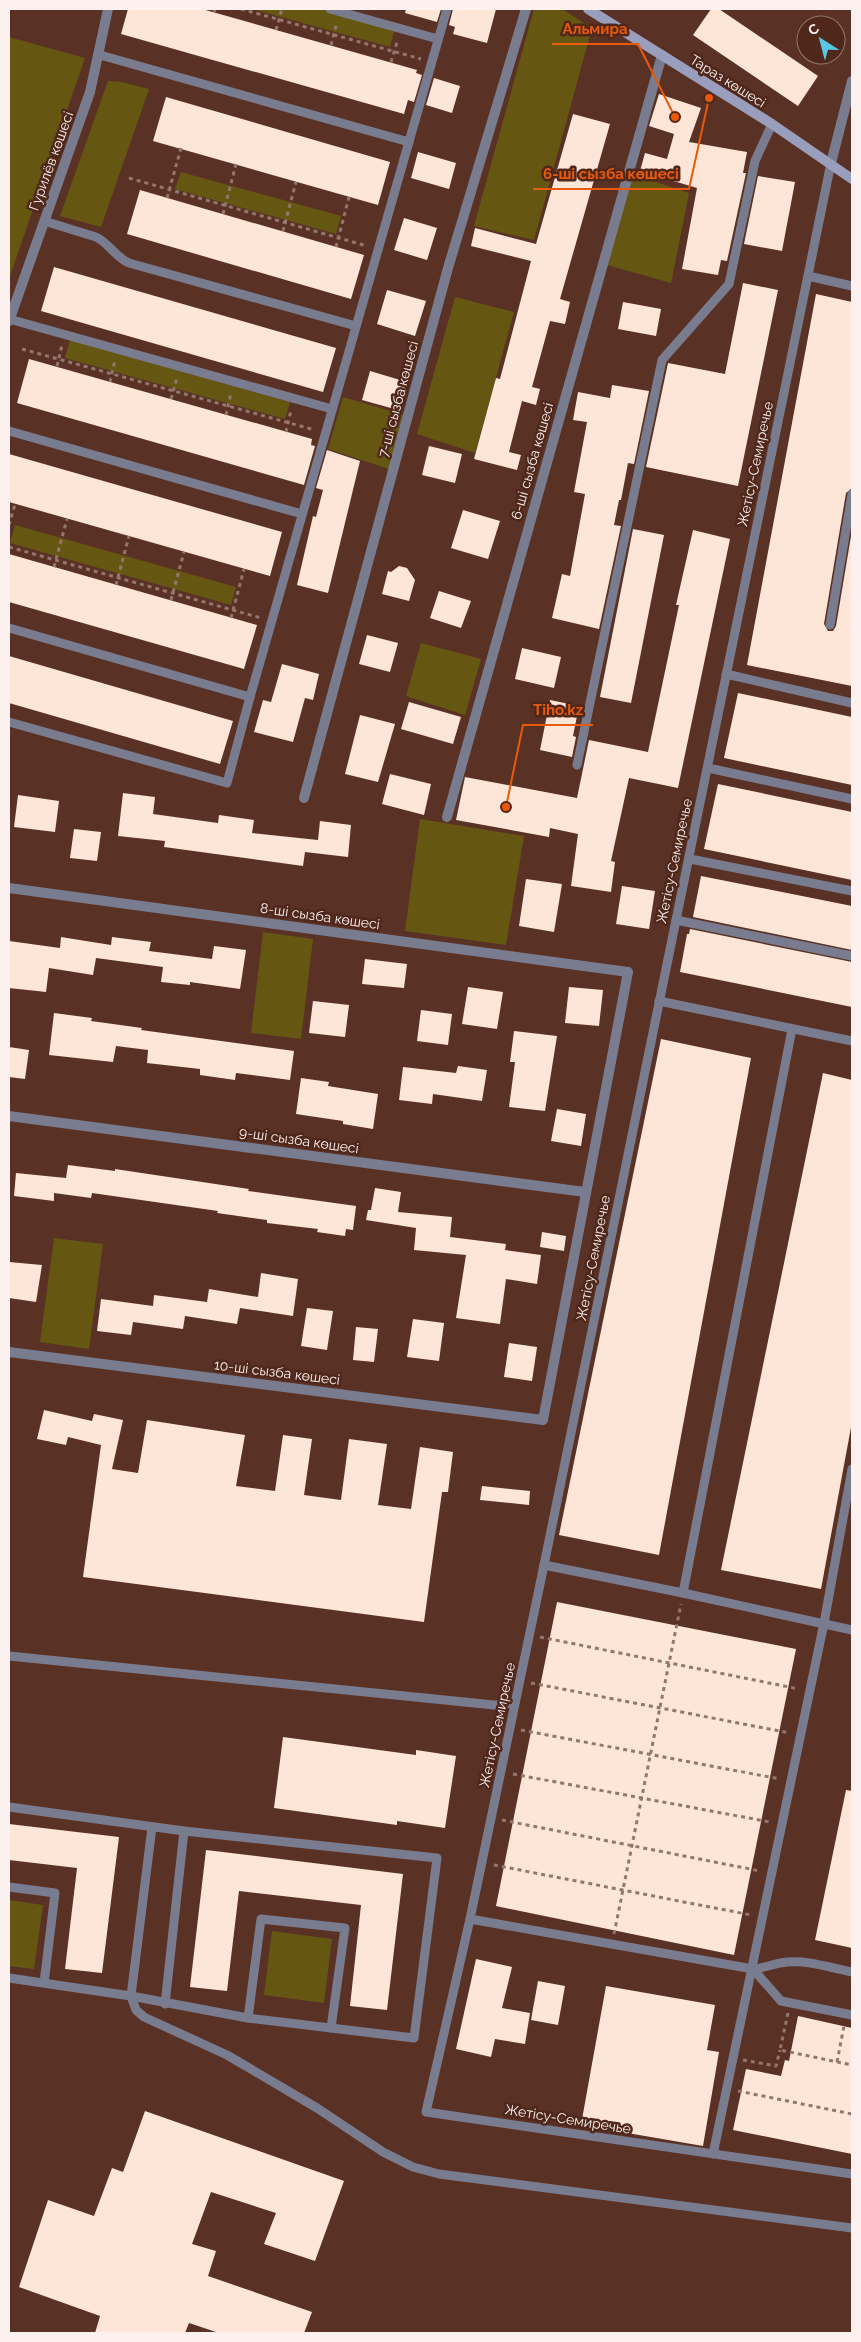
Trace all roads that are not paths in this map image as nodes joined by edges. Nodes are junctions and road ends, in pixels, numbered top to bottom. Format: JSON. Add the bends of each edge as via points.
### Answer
{"nodes":[{"id":1,"x":108,"y":9,"type":"edge"},
{"id":2,"x":330,"y":9,"type":"edge"},
{"id":3,"x":447,"y":9,"type":"edge"},
{"id":4,"x":526,"y":9,"type":"edge"},
{"id":5,"x":588,"y":9,"type":"edge"},
{"id":6,"x":438,"y":39,"type":"junction"},
{"id":7,"x":100,"y":55,"type":"junction"},
{"id":8,"x":662,"y":55,"type":"junction"},
{"id":9,"x":852,"y":81,"type":"edge"},
{"id":10,"x":772,"y":124,"type":"junction"},
{"id":11,"x":408,"y":142,"type":"junction"},
{"id":12,"x":831,"y":163,"type":"junction"},
{"id":13,"x":852,"y":179,"type":"edge"},
{"id":14,"x":44,"y":221,"type":"junction"},
{"id":15,"x":808,"y":276,"type":"junction"},
{"id":16,"x":852,"y":286,"type":"edge"},
{"id":17,"x":9,"y":320,"type":"edge"},
{"id":18,"x":356,"y":326,"type":"junction"},
{"id":19,"x":332,"y":409,"type":"junction"},
{"id":20,"x":9,"y":431,"type":"edge"},
{"id":21,"x":852,"y":494,"type":"edge"},
{"id":22,"x":302,"y":514,"type":"junction"},
{"id":23,"x":830,"y":624,"type":"dead end"},
{"id":24,"x":9,"y":628,"type":"edge"},
{"id":25,"x":726,"y":674,"type":"junction"},
{"id":26,"x":250,"y":697,"type":"junction"},
{"id":27,"x":852,"y":703,"type":"edge"},
{"id":28,"x":9,"y":722,"type":"edge"},
{"id":29,"x":578,"y":765,"type":"dead end"},
{"id":30,"x":708,"y":768,"type":"junction"},
{"id":31,"x":304,"y":798,"type":"dead end"},
{"id":32,"x":852,"y":799,"type":"edge"},
{"id":33,"x":446,"y":817,"type":"dead end"},
{"id":34,"x":690,"y":859,"type":"junction"},
{"id":35,"x":9,"y":888,"type":"edge"},
{"id":36,"x":852,"y":891,"type":"edge"},
{"id":37,"x":676,"y":920,"type":"junction"},
{"id":38,"x":852,"y":956,"type":"edge"},
{"id":39,"x":659,"y":1001,"type":"junction"},
{"id":40,"x":792,"y":1029,"type":"junction"},
{"id":41,"x":852,"y":1041,"type":"edge"},
{"id":42,"x":9,"y":1116,"type":"edge"},
{"id":43,"x":585,"y":1192,"type":"junction"},
{"id":44,"x":9,"y":1352,"type":"edge"},
{"id":45,"x":852,"y":1469,"type":"edge"},
{"id":46,"x":544,"y":1565,"type":"junction"},
{"id":47,"x":683,"y":1593,"type":"junction"},
{"id":48,"x":824,"y":1624,"type":"junction"},
{"id":49,"x":852,"y":1630,"type":"edge"},
{"id":50,"x":9,"y":1656,"type":"edge"},
{"id":51,"x":516,"y":1703,"type":"junction"},
{"id":52,"x":9,"y":1807,"type":"edge"},
{"id":53,"x":152,"y":1827,"type":"junction"},
{"id":54,"x":184,"y":1831,"type":"junction"},
{"id":55,"x":9,"y":1887,"type":"edge"},
{"id":56,"x":470,"y":1919,"type":"junction"},
{"id":57,"x":753,"y":1969,"type":"junction"},
{"id":58,"x":852,"y":1972,"type":"edge"},
{"id":59,"x":9,"y":1978,"type":"edge"},
{"id":60,"x":44,"y":1983,"type":"junction"},
{"id":61,"x":131,"y":1996,"type":"junction"},
{"id":62,"x":165,"y":2004,"type":"junction"},
{"id":63,"x":849,"y":2015,"type":"edge"},
{"id":64,"x":248,"y":2018,"type":"junction"},
{"id":65,"x":331,"y":2028,"type":"junction"},
{"id":66,"x":713,"y":2154,"type":"junction"},
{"id":67,"x":852,"y":2174,"type":"edge"},
{"id":68,"x":852,"y":2228,"type":"edge"}],
"edges":[{"from":1,"to":7,"type":"street","name":"Гурилёв көшесі"},
{"from":2,"to":6,"type":"lane"},
{"from":3,"to":6,"type":"lane"},
{"from":4,"to":31,"type":"street","name":"7-ші сызба көшесі","via":[[448,268]]},
{"from":5,"to":8,"type":"street","name":"Тараз көшесі"},
{"from":6,"to":11,"type":"lane"},
{"from":7,"to":11,"type":"lane"},
{"from":7,"to":14,"type":"street","name":"Гурилёв көшесі"},
{"from":8,"to":10,"type":"street","name":"Тараз көшесі"},
{"from":8,"to":33,"type":"street","name":"6-ші сызба көшесі"},
{"from":9,"to":12,"type":"street"},
{"from":10,"to":12,"type":"street","name":"Тараз көшесі"},
{"from":10,"to":29,"type":"lane","via":[[755,161],[729,284],[662,360]]},
{"from":11,"to":18,"type":"lane"},
{"from":12,"to":13,"type":"street","name":"Тараз көшесі"},
{"from":12,"to":15,"type":"lane","name":"Жетісу-Семиречье"},
{"from":14,"to":17,"type":"street","name":"Гурилёв көшесі"},
{"from":14,"to":18,"type":"lane","via":[[96,237],[129,263]]},
{"from":15,"to":16,"type":"lane"},
{"from":15,"to":25,"type":"lane","name":"Жетісу-Семиречье"},
{"from":17,"to":19,"type":"lane"},
{"from":18,"to":19,"type":"lane"},
{"from":19,"to":22,"type":"lane"},
{"from":20,"to":22,"type":"lane"},
{"from":21,"to":23,"type":"lane"},
{"from":22,"to":26,"type":"lane"},
{"from":24,"to":26,"type":"lane"},
{"from":25,"to":27,"type":"lane"},
{"from":25,"to":30,"type":"lane","name":"Жетісу-Семиречье"},
{"from":26,"to":28,"type":"lane","via":[[227,783]]},
{"from":30,"to":32,"type":"lane"},
{"from":30,"to":34,"type":"lane","name":"Жетісу-Семиречье"},
{"from":34,"to":36,"type":"lane"},
{"from":34,"to":37,"type":"lane","name":"Жетісу-Семиречье"},
{"from":35,"to":43,"type":"street","name":"8-ші сызба көшесі","via":[[628,972]]},
{"from":37,"to":38,"type":"lane"},
{"from":37,"to":39,"type":"lane","name":"Жетісу-Семиречье"},
{"from":39,"to":40,"type":"lane"},
{"from":39,"to":46,"type":"lane","name":"Жетісу-Семиречье"},
{"from":40,"to":41,"type":"lane"},
{"from":40,"to":47,"type":"lane"},
{"from":42,"to":43,"type":"street","name":"9-ші сызба көшесі"},
{"from":43,"to":44,"type":"street","name":"10-ші сызба көшесі","via":[[543,1420]]},
{"from":45,"to":48,"type":"lane"},
{"from":46,"to":47,"type":"lane"},
{"from":46,"to":51,"type":"lane","name":"Жетісу-Семиречье"},
{"from":47,"to":48,"type":"lane"},
{"from":48,"to":49,"type":"lane"},
{"from":48,"to":57,"type":"lane"},
{"from":50,"to":51,"type":"lane","via":[[494,1705]]},
{"from":51,"to":56,"type":"lane","name":"Жетісу-Семиречье"},
{"from":52,"to":53,"type":"lane"},
{"from":53,"to":54,"type":"lane"},
{"from":53,"to":61,"type":"lane"},
{"from":54,"to":62,"type":"lane"},
{"from":54,"to":65,"type":"lane","via":[[437,1858],[414,2038]]},
{"from":55,"to":60,"type":"lane","via":[[55,1893]]},
{"from":56,"to":57,"type":"lane"},
{"from":56,"to":66,"type":"lane","name":"Жетісу-Семиречье","via":[[426,2112]]},
{"from":57,"to":58,"type":"lane","via":[[801,1962]]},
{"from":57,"to":63,"type":"lane","via":[[781,2001]]},
{"from":57,"to":66,"type":"lane"},
{"from":59,"to":60,"type":"lane"},
{"from":60,"to":61,"type":"lane"},
{"from":61,"to":62,"type":"lane"},
{"from":61,"to":68,"type":"lane","via":[[136,2010],[144,2017],[227,2054],[383,2152],[413,2166],[458,2178]]},
{"from":62,"to":64,"type":"lane"},
{"from":64,"to":65,"type":"lane"},
{"from":64,"to":65,"type":"lane","via":[[261,1919],[345,1928]]},
{"from":66,"to":67,"type":"lane"}]}
